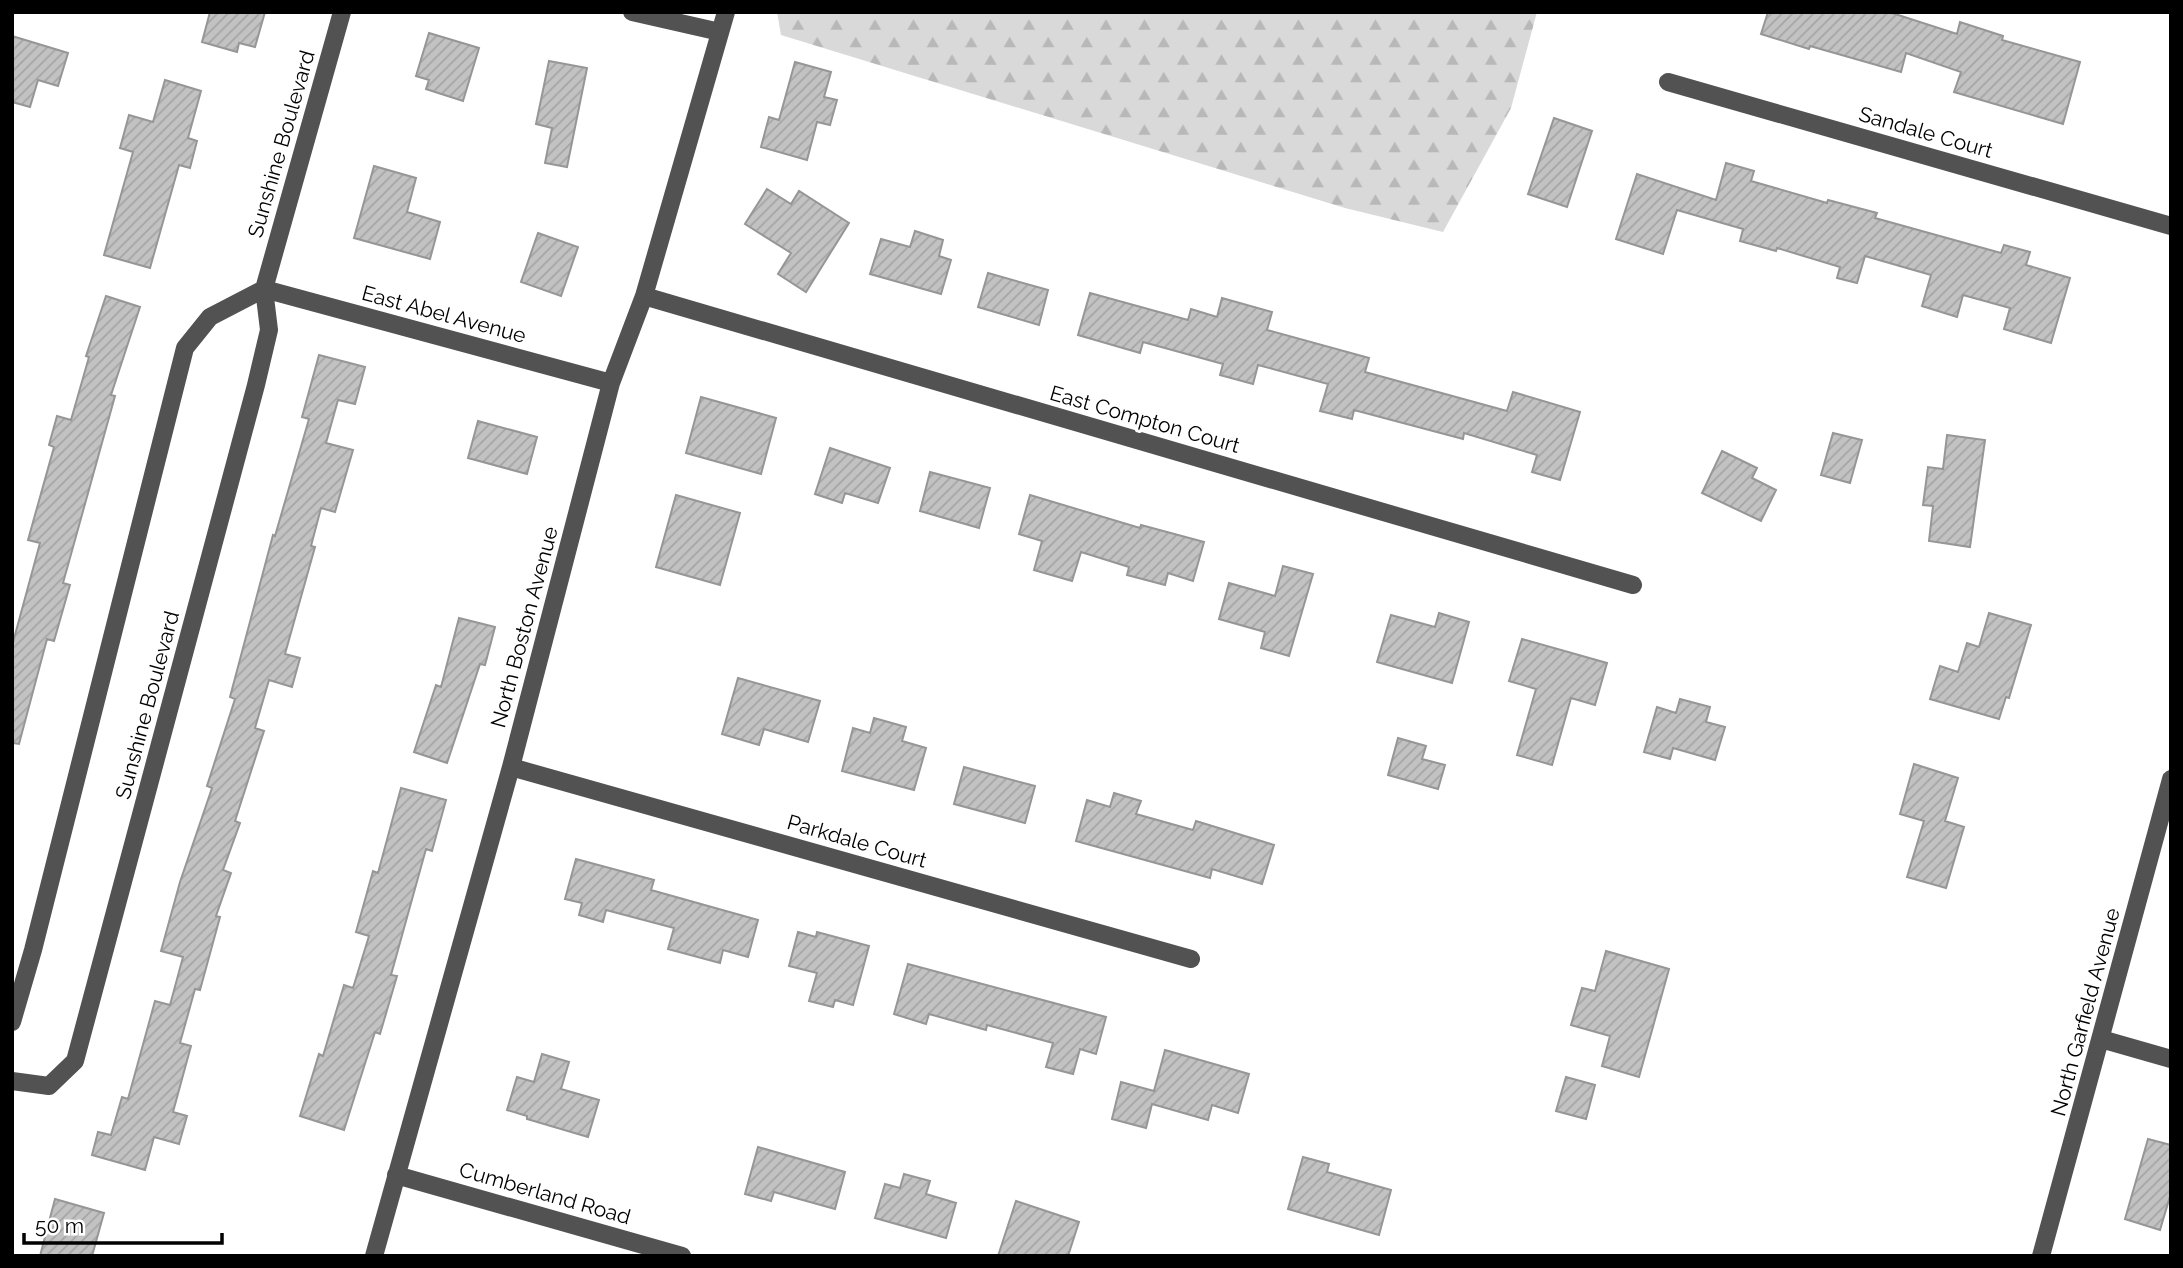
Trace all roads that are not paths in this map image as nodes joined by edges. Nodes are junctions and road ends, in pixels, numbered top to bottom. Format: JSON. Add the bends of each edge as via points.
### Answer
{"nodes":[{"id":1,"x":342,"y":12,"type":"edge"},
{"id":2,"x":632,"y":12,"type":"edge"},
{"id":3,"x":726,"y":12,"type":"edge"},
{"id":4,"x":720,"y":32,"type":"junction"},
{"id":5,"x":1668,"y":82,"type":"dead end"},
{"id":6,"x":2171,"y":226,"type":"edge"},
{"id":7,"x":264,"y":289,"type":"junction"},
{"id":8,"x":644,"y":296,"type":"junction"},
{"id":9,"x":611,"y":383,"type":"junction"},
{"id":10,"x":1633,"y":585,"type":"dead end"},
{"id":11,"x":511,"y":766,"type":"junction"},
{"id":12,"x":2171,"y":779,"type":"edge"},
{"id":13,"x":1191,"y":959,"type":"dead end"},
{"id":14,"x":12,"y":1022,"type":"edge"},
{"id":15,"x":2101,"y":1039,"type":"junction"},
{"id":16,"x":2171,"y":1059,"type":"edge"},
{"id":17,"x":12,"y":1081,"type":"edge"},
{"id":18,"x":396,"y":1175,"type":"junction"},
{"id":19,"x":374,"y":1256,"type":"edge"},
{"id":20,"x":682,"y":1256,"type":"edge"},
{"id":21,"x":2042,"y":1256,"type":"edge"}],
"edges":[{"from":1,"to":7,"type":"street","name":"Sunshine Boulevard"},
{"from":2,"to":4,"type":"street"},
{"from":3,"to":4,"type":"street","name":"North Boston Avenue"},
{"from":4,"to":8,"type":"street","name":"North Boston Avenue"},
{"from":5,"to":6,"type":"street","name":"Sandale Court"},
{"from":7,"to":9,"type":"street","name":"East Abel Avenue"},
{"from":7,"to":14,"type":"street","via":[[210,317],[186,348]]},
{"from":7,"to":17,"type":"street","name":"Sunshine Boulevard","via":[[270,330],[75,1061],[49,1086]]},
{"from":8,"to":9,"type":"street","name":"North Boston Avenue"},
{"from":8,"to":10,"type":"street","name":"East Compton Court"},
{"from":9,"to":11,"type":"street","name":"North Boston Avenue"},
{"from":11,"to":13,"type":"street","name":"Parkdale Court"},
{"from":11,"to":18,"type":"street","name":"North Boston Avenue"},
{"from":12,"to":15,"type":"street","name":"North Garfield Avenue"},
{"from":15,"to":16,"type":"street"},
{"from":15,"to":21,"type":"street","name":"North Garfield Avenue"},
{"from":18,"to":19,"type":"street","name":"North Boston Avenue"},
{"from":18,"to":20,"type":"street","name":"Cumberland Road"}]}
